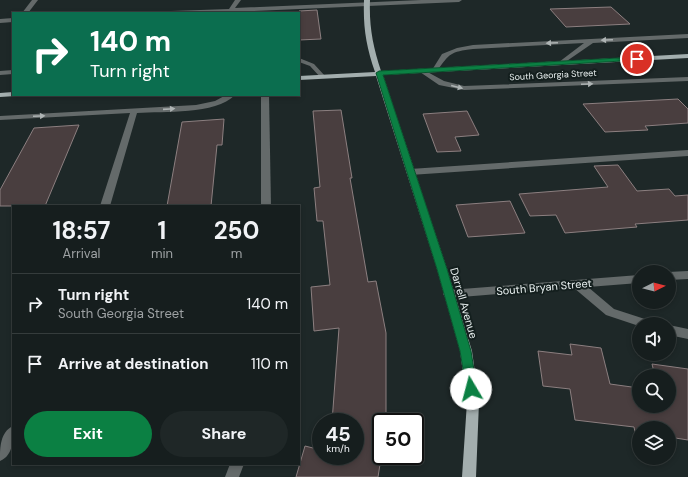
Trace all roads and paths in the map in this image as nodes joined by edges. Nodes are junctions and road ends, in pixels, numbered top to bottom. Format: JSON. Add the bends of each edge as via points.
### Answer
{"nodes":[{"id":1,"x":34,"y":0,"type":"edge"},
{"id":2,"x":238,"y":0,"type":"edge"},
{"id":3,"x":459,"y":0,"type":"edge"},
{"id":4,"x":367,"y":2,"type":"edge"},
{"id":5,"x":231,"y":10,"type":"junction"},
{"id":6,"x":26,"y":12,"type":"edge"},
{"id":7,"x":191,"y":12,"type":"edge"},
{"id":8,"x":12,"y":20,"type":"edge"},
{"id":9,"x":0,"y":21,"type":"edge"},
{"id":10,"x":688,"y":36,"type":"edge"},
{"id":11,"x":591,"y":41,"type":"junction"},
{"id":12,"x":688,"y":56,"type":"edge"},
{"id":13,"x":300,"y":60,"type":"edge"},
{"id":14,"x":561,"y":63,"type":"junction"},
{"id":15,"x":435,"y":70,"type":"junction"},
{"id":16,"x":422,"y":71,"type":"junction"},
{"id":17,"x":12,"y":72,"type":"edge"},
{"id":18,"x":0,"y":73,"type":"edge"},
{"id":19,"x":379,"y":73,"type":"junction"},
{"id":20,"x":323,"y":77,"type":"junction"},
{"id":21,"x":300,"y":78,"type":"edge"},
{"id":22,"x":688,"y":78,"type":"edge"},
{"id":23,"x":12,"y":94,"type":"edge"},
{"id":24,"x":0,"y":95,"type":"edge"},
{"id":25,"x":229,"y":96,"type":"edge"},
{"id":26,"x":265,"y":96,"type":"edge"},
{"id":27,"x":134,"y":111,"type":"junction"},
{"id":28,"x":1,"y":120,"type":"edge"},
{"id":29,"x":688,"y":153,"type":"edge"},
{"id":30,"x":410,"y":172,"type":"junction"},
{"id":31,"x":105,"y":205,"type":"edge"},
{"id":32,"x":266,"y":205,"type":"edge"},
{"id":33,"x":688,"y":275,"type":"edge"},
{"id":34,"x":676,"y":276,"type":"edge"},
{"id":35,"x":632,"y":280,"type":"edge"},
{"id":36,"x":576,"y":284,"type":"junction"},
{"id":37,"x":449,"y":294,"type":"junction"},
{"id":38,"x":632,"y":319,"type":"edge"},
{"id":39,"x":676,"y":331,"type":"edge"},
{"id":40,"x":688,"y":334,"type":"edge"},
{"id":41,"x":12,"y":435,"type":"edge"},
{"id":42,"x":0,"y":454,"type":"edge"},
{"id":43,"x":237,"y":465,"type":"edge"},
{"id":44,"x":232,"y":477,"type":"edge"},
{"id":45,"x":469,"y":477,"type":"edge"}],
"edges":[{"from":1,"to":6,"type":"street"},
{"from":2,"to":5,"type":"street"},
{"from":3,"to":4,"type":"street"},
{"from":4,"to":5,"type":"street"},
{"from":4,"to":19,"type":"main road","name":"Darrell Avenue","via":[[366,22],[371,50]]},
{"from":5,"to":7,"type":"street"},
{"from":8,"to":9,"type":"street"},
{"from":10,"to":11,"type":"street","one_way":true},
{"from":11,"to":14,"type":"street"},
{"from":11,"to":15,"type":"street","one_way":true,"via":[[459,49],[444,55]]},
{"from":12,"to":14,"type":"main road","name":"South Georgia Street"},
{"from":13,"to":20,"type":"street","via":[[312,65]]},
{"from":14,"to":15,"type":"main road","name":"South Georgia Street"},
{"from":15,"to":16,"type":"main road","name":"South Georgia Street"},
{"from":16,"to":19,"type":"main road","name":"South Georgia Street"},
{"from":16,"to":22,"type":"street","name":"South Georgia Street","one_way":true,"via":[[442,83],[475,89]]},
{"from":17,"to":18,"type":"street"},
{"from":19,"to":20,"type":"main road","name":"South Georgia Street"},
{"from":19,"to":30,"type":"main road","name":"Darrell Avenue"},
{"from":20,"to":21,"type":"main road","name":"South Georgia Street"},
{"from":23,"to":24,"type":"main road"},
{"from":27,"to":25,"type":"street","one_way":true,"via":[[217,103]]},
{"from":26,"to":32,"type":"street"},
{"from":28,"to":27,"type":"street","one_way":true},
{"from":27,"to":31,"type":"street"},
{"from":29,"to":30,"type":"street"},
{"from":30,"to":37,"type":"main road","name":"Darrell Avenue"},
{"from":33,"to":34,"type":"street"},
{"from":35,"to":36,"type":"street","name":"South Bryan Street"},
{"from":36,"to":37,"type":"street","name":"South Bryan Street"},
{"from":36,"to":38,"type":"street","via":[[610,312]]},
{"from":37,"to":45,"type":"main road","name":"Darrell Avenue","via":[[466,351],[473,402]]},
{"from":39,"to":40,"type":"street"},
{"from":41,"to":42,"type":"street"},
{"from":43,"to":44,"type":"street"}]}
